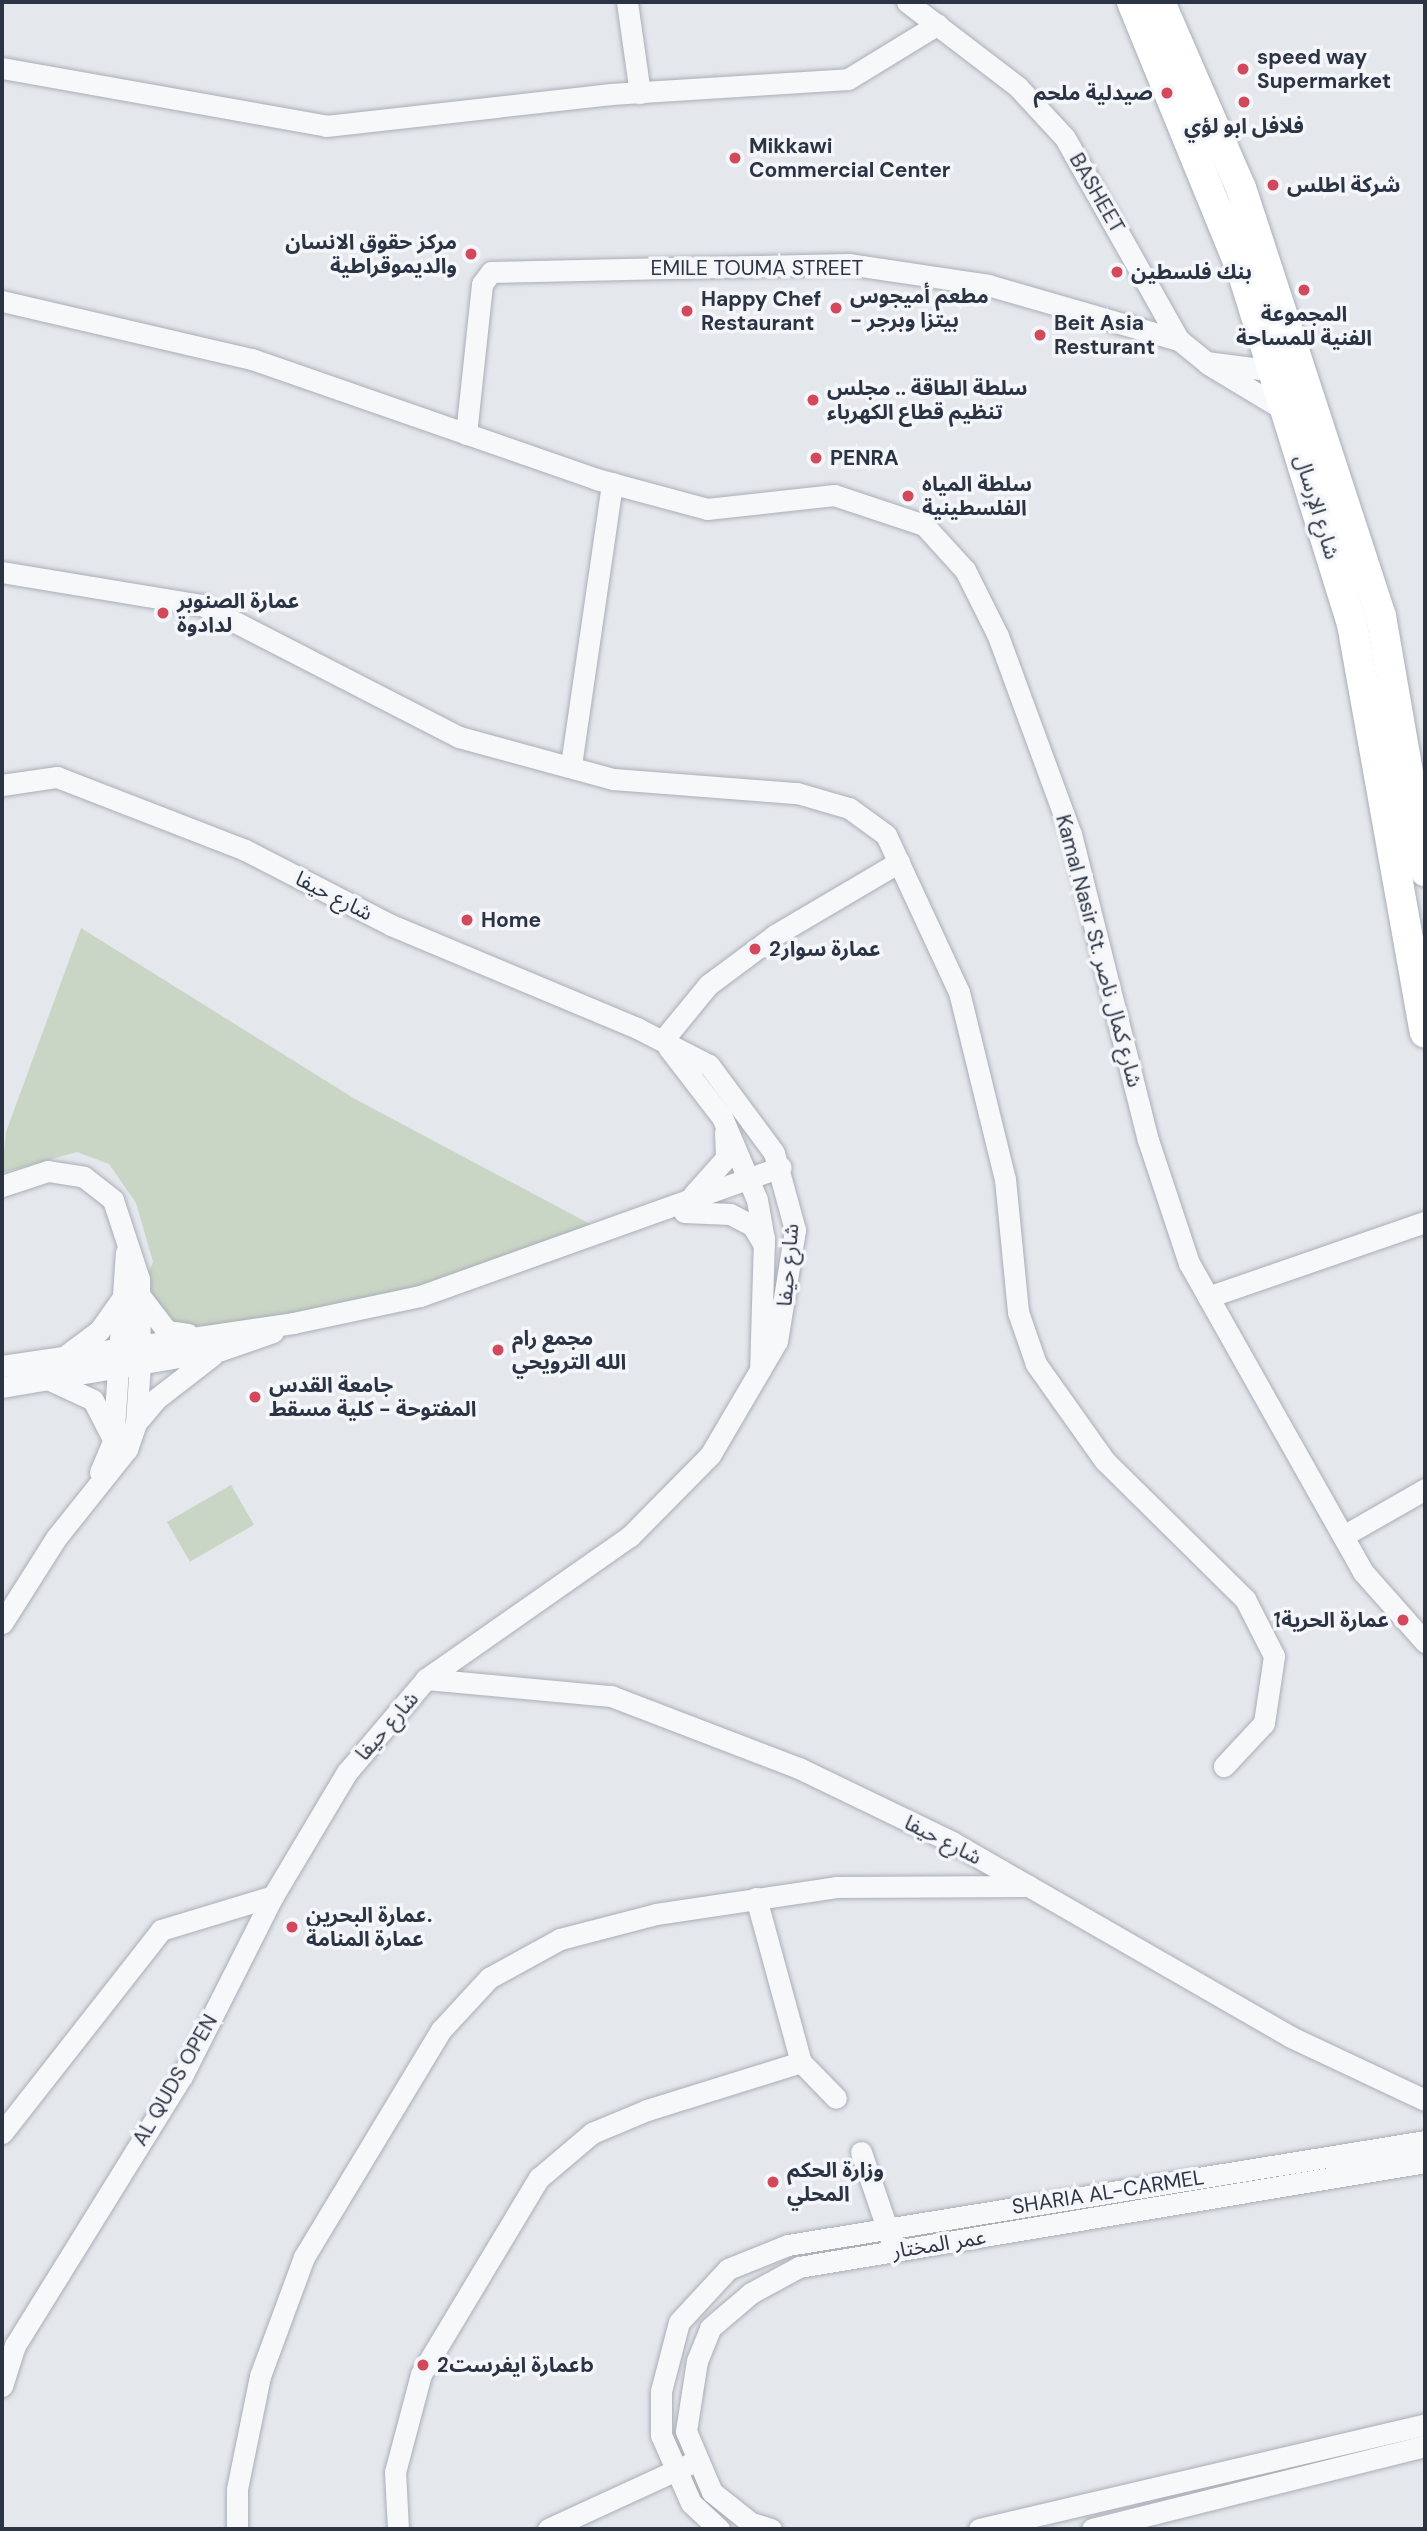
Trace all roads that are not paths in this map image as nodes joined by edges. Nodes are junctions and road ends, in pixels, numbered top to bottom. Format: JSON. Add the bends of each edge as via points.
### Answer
{"nodes":[{"id":1,"x":627,"y":2,"type":"edge"},
{"id":2,"x":907,"y":2,"type":"edge"},
{"id":3,"x":1132,"y":2,"type":"edge"},
{"id":4,"x":1160,"y":2,"type":"edge"},
{"id":5,"x":938,"y":24,"type":"junction"},
{"id":6,"x":2,"y":68,"type":"edge"},
{"id":7,"x":640,"y":93,"type":"junction"},
{"id":8,"x":2,"y":302,"type":"edge"},
{"id":9,"x":1261,"y":330,"type":"junction"},
{"id":10,"x":1180,"y":340,"type":"junction"},
{"id":11,"x":1206,"y":362,"type":"junction"},
{"id":12,"x":1275,"y":371,"type":"junction"},
{"id":13,"x":1288,"y":412,"type":"junction"},
{"id":14,"x":466,"y":433,"type":"junction"},
{"id":15,"x":612,"y":483,"type":"junction"},
{"id":16,"x":2,"y":572,"type":"edge"},
{"id":17,"x":571,"y":765,"type":"junction"},
{"id":18,"x":2,"y":785,"type":"edge"},
{"id":19,"x":900,"y":862,"type":"junction"},
{"id":20,"x":1425,"y":871,"type":"edge"},
{"id":21,"x":1425,"y":1033,"type":"edge"},
{"id":22,"x":663,"y":1040,"type":"junction"},
{"id":23,"x":722,"y":1117,"type":"junction"},
{"id":24,"x":781,"y":1167,"type":"junction"},
{"id":25,"x":749,"y":1180,"type":"junction"},
{"id":26,"x":2,"y":1186,"type":"edge"},
{"id":27,"x":658,"y":1214,"type":"junction"},
{"id":28,"x":1425,"y":1222,"type":"edge"},
{"id":29,"x":764,"y":1246,"type":"junction"},
{"id":30,"x":132,"y":1295,"type":"junction"},
{"id":31,"x":1208,"y":1297,"type":"junction"},
{"id":32,"x":293,"y":1323,"type":"junction"},
{"id":33,"x":193,"y":1335,"type":"junction"},
{"id":34,"x":221,"y":1350,"type":"junction"},
{"id":35,"x":131,"y":1356,"type":"junction"},
{"id":36,"x":63,"y":1357,"type":"junction"},
{"id":37,"x":2,"y":1366,"type":"edge"},
{"id":38,"x":760,"y":1370,"type":"junction"},
{"id":39,"x":48,"y":1379,"type":"junction"},
{"id":40,"x":2,"y":1387,"type":"edge"},
{"id":41,"x":136,"y":1423,"type":"junction"},
{"id":42,"x":113,"y":1442,"type":"junction"},
{"id":43,"x":1425,"y":1489,"type":"edge"},
{"id":44,"x":80,"y":1510,"type":"junction"},
{"id":45,"x":1343,"y":1536,"type":"junction"},
{"id":46,"x":2,"y":1623,"type":"edge"},
{"id":47,"x":1425,"y":1642,"type":"edge"},
{"id":48,"x":426,"y":1679,"type":"junction"},
{"id":49,"x":1224,"y":1766,"type":"dead end"},
{"id":50,"x":347,"y":1772,"type":"joint"},
{"id":51,"x":1029,"y":1886,"type":"junction"},
{"id":52,"x":273,"y":1896,"type":"junction"},
{"id":53,"x":756,"y":1898,"type":"junction"},
{"id":54,"x":801,"y":2062,"type":"junction"},
{"id":55,"x":835,"y":2098,"type":"dead end"},
{"id":56,"x":1425,"y":2100,"type":"edge"},
{"id":57,"x":2,"y":2133,"type":"edge"},
{"id":58,"x":1425,"y":2141,"type":"edge"},
{"id":59,"x":861,"y":2152,"type":"dead end"},
{"id":60,"x":1425,"y":2162,"type":"edge"},
{"id":61,"x":884,"y":2229,"type":"junction"},
{"id":62,"x":897,"y":2251,"type":"junction"},
{"id":63,"x":2,"y":2386,"type":"edge"},
{"id":64,"x":1425,"y":2424,"type":"edge"},
{"id":65,"x":1425,"y":2446,"type":"edge"},
{"id":66,"x":698,"y":2460,"type":"junction"},
{"id":67,"x":676,"y":2470,"type":"junction"},
{"id":68,"x":237,"y":2529,"type":"edge"},
{"id":69,"x":398,"y":2529,"type":"edge"},
{"id":70,"x":548,"y":2529,"type":"edge"},
{"id":71,"x":719,"y":2529,"type":"edge"},
{"id":72,"x":771,"y":2529,"type":"edge"},
{"id":73,"x":979,"y":2529,"type":"edge"},
{"id":74,"x":1092,"y":2529,"type":"edge"}],
"edges":[{"from":1,"to":7,"type":"street"},
{"from":2,"to":5,"type":"street","name":"BASHEET"},
{"from":3,"to":9,"type":"main road","name":"شارع الإرسال","via":[[1188,128]]},
{"from":4,"to":20,"type":"main road","name":"شارع الإرسال","via":[[1241,188],[1381,616]]},
{"from":5,"to":7,"type":"street","via":[[848,79]]},
{"from":5,"to":10,"type":"street","name":"BASHEET","via":[[1018,88],[1065,138]]},
{"from":6,"to":7,"type":"street","via":[[326,126]]},
{"from":8,"to":14,"type":"street","name":"Kamal Nasir St. شارع كمال ناصر","via":[[252,359]]},
{"from":9,"to":11,"type":"street","via":[[1248,355]]},
{"from":9,"to":12,"type":"main road","name":"شارع الإرسال"},
{"from":10,"to":11,"type":"street","name":"BASHEET"},
{"from":10,"to":14,"type":"street","name":"EMILE TOUMA STREET","via":[[988,285],[848,264],[491,272],[482,284]]},
{"from":11,"to":12,"type":"street"},
{"from":11,"to":13,"type":"street","name":"BASHEET"},
{"from":12,"to":13,"type":"main road","name":"شارع الإرسال"},
{"from":13,"to":21,"type":"main road","name":"شارع الإرسال","via":[[1352,624]]},
{"from":14,"to":15,"type":"street","name":"Kamal Nasir St. شارع كمال ناصر"},
{"from":15,"to":17,"type":"street"},
{"from":15,"to":31,"type":"street","name":"Kamal Nasir St. شارع كمال ناصر","via":[[707,509],[834,495],[924,525],[965,570],[998,636],[1071,834],[1148,1140],[1189,1263]]},
{"from":16,"to":17,"type":"street","via":[[202,606],[459,737]]},
{"from":17,"to":19,"type":"street","via":[[613,779],[797,793],[849,808],[886,835]]},
{"from":18,"to":22,"type":"street","name":"شارع حيفا","via":[[57,777],[70,782],[245,850],[391,925]]},
{"from":19,"to":22,"type":"street","via":[[775,935],[708,985]]},
{"from":19,"to":49,"type":"street","via":[[959,992],[1005,1179],[1018,1312],[1036,1364],[1105,1461],[1245,1599],[1274,1656],[1264,1723]]},
{"from":22,"to":23,"type":"street","name":"شارع حيفا"},
{"from":22,"to":24,"type":"street","name":"شارع حيفا","via":[[709,1065],[740,1099]]},
{"from":23,"to":25,"type":"street","name":"شارع حيفا"},
{"from":23,"to":27,"type":"street","via":[[726,1158],[698,1192]]},
{"from":24,"to":25,"type":"street"},
{"from":24,"to":38,"type":"street","name":"شارع حيفا","via":[[795,1230],[791,1277],[777,1342]]},
{"from":25,"to":27,"type":"street"},
{"from":25,"to":29,"type":"street","name":"شارع حيفا"},
{"from":26,"to":30,"type":"street","via":[[48,1171],[84,1177],[113,1200],[128,1240]]},
{"from":27,"to":29,"type":"street","via":[[730,1214],[752,1225]]},
{"from":27,"to":32,"type":"street","via":[[495,1274]]},
{"from":28,"to":31,"type":"street"},
{"from":29,"to":38,"type":"street","name":"شارع حيفا"},
{"from":30,"to":33,"type":"street","via":[[167,1331]]},
{"from":30,"to":35,"type":"street"},
{"from":30,"to":36,"type":"street","via":[[99,1331]]},
{"from":31,"to":45,"type":"street","name":"Kamal Nasir St. شارع كمال ناصر"},
{"from":32,"to":33,"type":"street"},
{"from":32,"to":34,"type":"street"},
{"from":33,"to":35,"type":"street"},
{"from":34,"to":35,"type":"street"},
{"from":34,"to":41,"type":"street","via":[[184,1374]]},
{"from":35,"to":36,"type":"street"},
{"from":35,"to":39,"type":"street"},
{"from":35,"to":41,"type":"street"},
{"from":35,"to":42,"type":"street"},
{"from":36,"to":37,"type":"street"},
{"from":38,"to":48,"type":"street","name":"شارع حيفا","via":[[710,1455],[630,1536]]},
{"from":39,"to":40,"type":"street"},
{"from":39,"to":42,"type":"street","via":[[93,1400]]},
{"from":41,"to":44,"type":"street","via":[[127,1449]]},
{"from":42,"to":44,"type":"street"},
{"from":43,"to":45,"type":"street"},
{"from":44,"to":46,"type":"street"},
{"from":45,"to":47,"type":"street","name":"Kamal Nasir St. شارع كمال ناصر","via":[[1363,1572]]},
{"from":48,"to":50,"type":"street","name":"شارع حيفا"},
{"from":48,"to":51,"type":"street","name":"شارع حيفا","via":[[611,1696],[799,1768]]},
{"from":50,"to":52,"type":"street","name":"AL QUDS OPEN"},
{"from":51,"to":53,"type":"street","via":[[836,1887]]},
{"from":51,"to":56,"type":"street","name":"شارع حيفا","via":[[1291,2037]]},
{"from":52,"to":57,"type":"street","via":[[161,1930]]},
{"from":52,"to":63,"type":"street","name":"AL QUDS OPEN","via":[[182,2076],[15,2345]]},
{"from":53,"to":54,"type":"street"},
{"from":53,"to":68,"type":"street","via":[[606,1924],[560,1939],[489,1978],[441,2030],[304,2257],[260,2376],[237,2489]]},
{"from":54,"to":55,"type":"street"},
{"from":54,"to":69,"type":"street","via":[[603,2129],[539,2178],[421,2374],[395,2472]]},
{"from":58,"to":61,"type":"street","name":"SHARIA AL-CARMEL"},
{"from":59,"to":61,"type":"street"},
{"from":60,"to":62,"type":"street","name":"عمر المختار"},
{"from":61,"to":62,"type":"street"},
{"from":61,"to":67,"type":"street","name":"SHARIA AL-CARMEL","via":[[788,2245],[728,2269],[679,2322],[661,2390],[661,2435]]},
{"from":62,"to":66,"type":"street","name":"عمر المختار","via":[[799,2267],[751,2293],[710,2328],[697,2361],[686,2431]]},
{"from":64,"to":73,"type":"street"},
{"from":65,"to":74,"type":"street"},
{"from":66,"to":67,"type":"street"},
{"from":66,"to":72,"type":"street","name":"عمر المختار","via":[[712,2492],[751,2523]]},
{"from":67,"to":70,"type":"street"},
{"from":67,"to":71,"type":"street","name":"SHARIA AL-CARMEL","via":[[691,2503]]}]}
